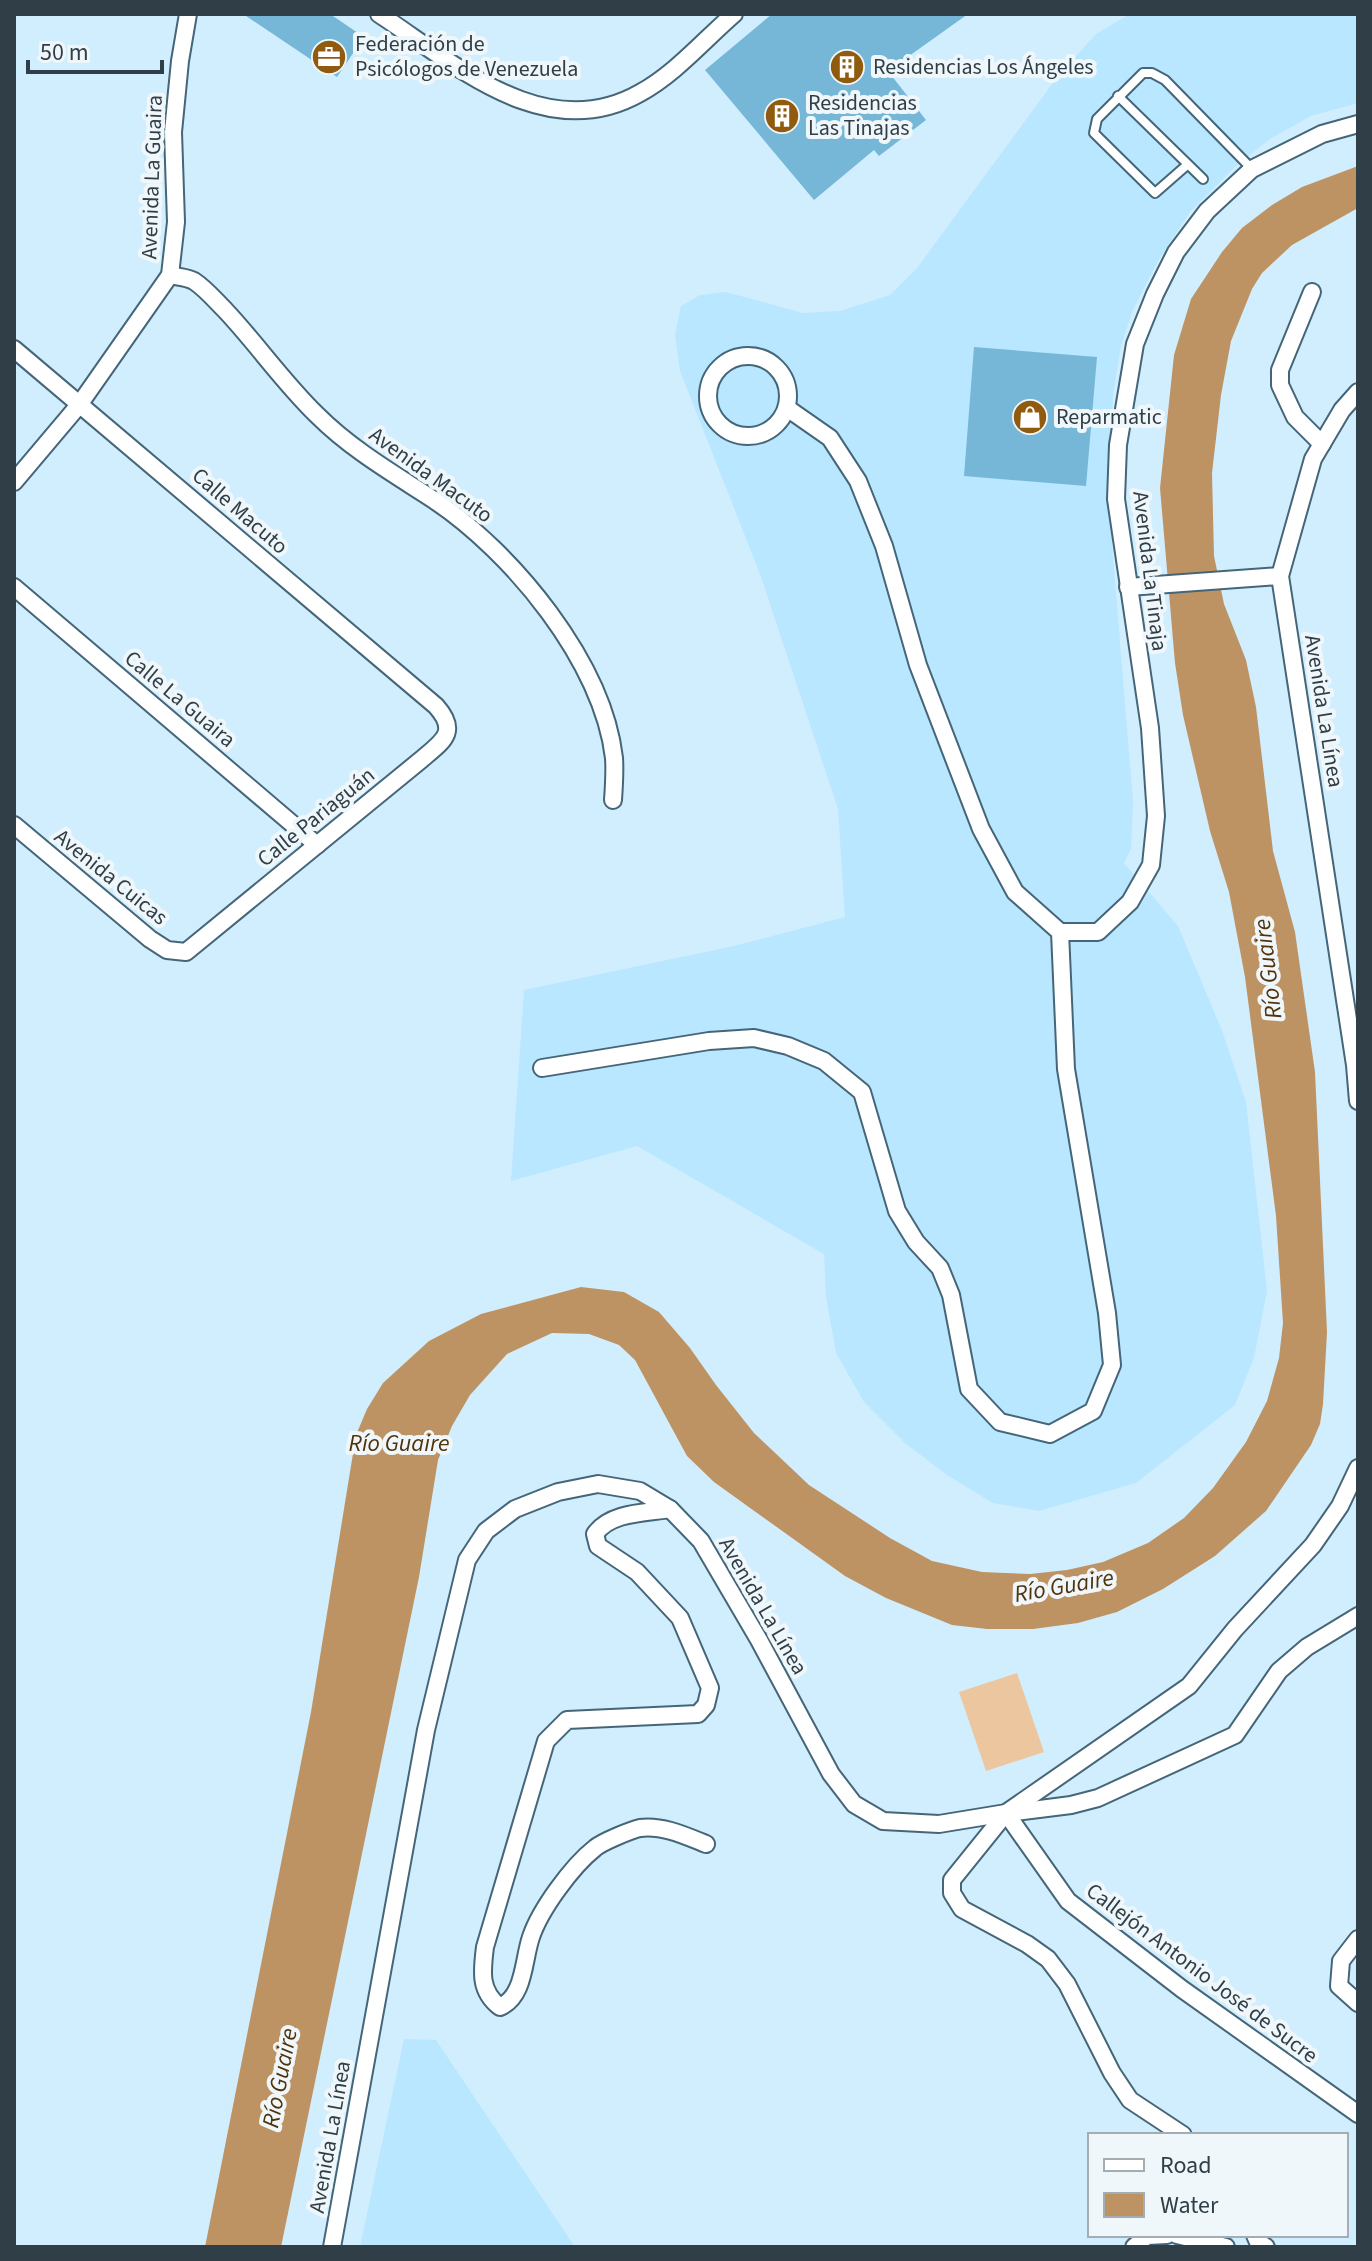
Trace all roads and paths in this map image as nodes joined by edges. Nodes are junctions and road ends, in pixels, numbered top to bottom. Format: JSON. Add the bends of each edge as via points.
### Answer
{"nodes":[{"id":1,"x":188,"y":14,"type":"edge"},
{"id":2,"x":379,"y":14,"type":"edge"},
{"id":3,"x":733,"y":14,"type":"edge"},
{"id":4,"x":1118,"y":96,"type":"junction"},
{"id":5,"x":1358,"y":124,"type":"edge"},
{"id":6,"x":1187,"y":165,"type":"junction"},
{"id":7,"x":1252,"y":169,"type":"junction"},
{"id":8,"x":1203,"y":179,"type":"dead end"},
{"id":9,"x":170,"y":275,"type":"junction"},
{"id":10,"x":1312,"y":292,"type":"dead end"},
{"id":11,"x":14,"y":349,"type":"edge"},
{"id":12,"x":1358,"y":392,"type":"edge"},
{"id":13,"x":79,"y":405,"type":"junction"},
{"id":14,"x":787,"y":408,"type":"junction"},
{"id":15,"x":1322,"y":444,"type":"junction"},
{"id":16,"x":14,"y":482,"type":"edge"},
{"id":17,"x":1280,"y":576,"type":"junction"},
{"id":18,"x":14,"y":587,"type":"edge"},
{"id":19,"x":1128,"y":587,"type":"junction"},
{"id":20,"x":436,"y":706,"type":"joint"},
{"id":21,"x":613,"y":800,"type":"dead end"},
{"id":22,"x":14,"y":825,"type":"edge"},
{"id":23,"x":317,"y":845,"type":"junction"},
{"id":24,"x":1060,"y":932,"type":"junction"},
{"id":25,"x":186,"y":952,"type":"joint"},
{"id":26,"x":542,"y":1068,"type":"dead end"},
{"id":27,"x":1358,"y":1101,"type":"edge"},
{"id":28,"x":1358,"y":1468,"type":"edge"},
{"id":29,"x":670,"y":1509,"type":"junction"},
{"id":30,"x":1358,"y":1616,"type":"edge"},
{"id":31,"x":1006,"y":1813,"type":"junction"},
{"id":32,"x":706,"y":1844,"type":"dead end"},
{"id":33,"x":1358,"y":1939,"type":"edge"},
{"id":34,"x":1358,"y":2003,"type":"edge"},
{"id":35,"x":1358,"y":2114,"type":"edge"},
{"id":36,"x":1180,"y":2133,"type":"edge"},
{"id":37,"x":1185,"y":2237,"type":"edge"},
{"id":38,"x":332,"y":2247,"type":"edge"},
{"id":39,"x":1226,"y":2247,"type":"edge"}],
"edges":[{"from":1,"to":9,"type":"street","name":"Avenida La Guaira","via":[[173,132],[176,222]]},
{"from":2,"to":3,"type":"street","via":[[480,81],[563,112],[605,108],[641,93]]},
{"from":4,"to":6,"type":"lane"},
{"from":4,"to":6,"type":"lane","via":[[1097,119],[1094,133],[1150,191],[1160,191]]},
{"from":4,"to":7,"type":"lane","via":[[1143,73],[1165,80]]},
{"from":5,"to":7,"type":"street","name":"Avenida La Tinaja","via":[[1322,134]]},
{"from":6,"to":8,"type":"lane"},
{"from":7,"to":19,"type":"street","name":"Avenida La Tinaja","via":[[1207,211],[1176,252],[1135,344],[1118,445],[1116,499]]},
{"from":9,"to":13,"type":"street","name":"Avenida La Guaira"},
{"from":9,"to":21,"type":"street","name":"Avenida Macuto","via":[[191,279],[206,291],[318,416],[390,474],[436,501],[532,589],[562,633],[603,713],[614,758]]},
{"from":10,"to":15,"type":"street","via":[[1280,370],[1280,385],[1295,417]]},
{"from":11,"to":13,"type":"street","name":"Calle Macuto"},
{"from":12,"to":15,"type":"street","name":"Avenida La Línea"},
{"from":13,"to":16,"type":"street","name":"Avenida La Guaira"},
{"from":13,"to":20,"type":"street","name":"Calle Macuto"},
{"from":14,"to":14,"type":"street","via":[[786,383],[771,363],[747,355],[722,364],[708,384],[709,409],[724,430],[749,437],[773,429]]},
{"from":14,"to":24,"type":"street","via":[[830,438],[858,481],[884,546],[918,665],[981,829],[1015,892]]},
{"from":15,"to":17,"type":"street","name":"Avenida La Línea","via":[[1313,459]]},
{"from":17,"to":19,"type":"street"},
{"from":17,"to":27,"type":"street","name":"Avenida La Línea"},
{"from":18,"to":23,"type":"street","name":"Calle La Guaira"},
{"from":19,"to":24,"type":"street","name":"Avenida La Tinaja","via":[[1150,728],[1156,816],[1151,865],[1130,902],[1098,932]]},
{"from":20,"to":23,"type":"street","name":"Calle Pariaguán","via":[[446,717],[443,740]]},
{"from":22,"to":25,"type":"street","name":"Avenida Cuicas","via":[[150,939],[167,950]]},
{"from":23,"to":25,"type":"street","name":"Calle Pariaguán"},
{"from":24,"to":26,"type":"street","via":[[1066,1069],[1112,1365],[1093,1411],[1050,1434],[1000,1422],[969,1389],[951,1295],[940,1268],[897,1211],[862,1092],[824,1061],[754,1038]]},
{"from":28,"to":31,"type":"street","name":"Avenida La Línea","via":[[1313,1545],[1189,1686]]},
{"from":29,"to":31,"type":"street","name":"Avenida La Línea","via":[[701,1541],[831,1774],[854,1804],[883,1821],[897,1822],[939,1824]]},
{"from":29,"to":32,"type":"street","via":[[626,1515],[602,1524],[595,1534],[598,1546],[637,1572],[680,1618],[710,1688],[706,1705],[698,1714],[567,1720],[546,1741],[485,1947],[481,1978],[490,1999],[500,2007],[516,1994],[531,1935],[551,1897],[596,1847],[640,1828],[672,1831]]},
{"from":29,"to":38,"type":"street","name":"Avenida La Línea","via":[[640,1491],[598,1484],[558,1492],[515,1509],[486,1531],[467,1560],[426,1730]]},
{"from":30,"to":31,"type":"street","via":[[1279,1671],[1235,1735],[1098,1798]]},
{"from":31,"to":35,"type":"street","name":"Callejón Antonio José de Sucre","via":[[1068,1901]]},
{"from":31,"to":36,"type":"street","via":[[952,1880],[952,1893],[962,1909],[1048,1959],[1130,2100]]},
{"from":33,"to":34,"type":"street","via":[[1341,1961],[1339,1986]]},
{"from":37,"to":39,"type":"street"}]}
